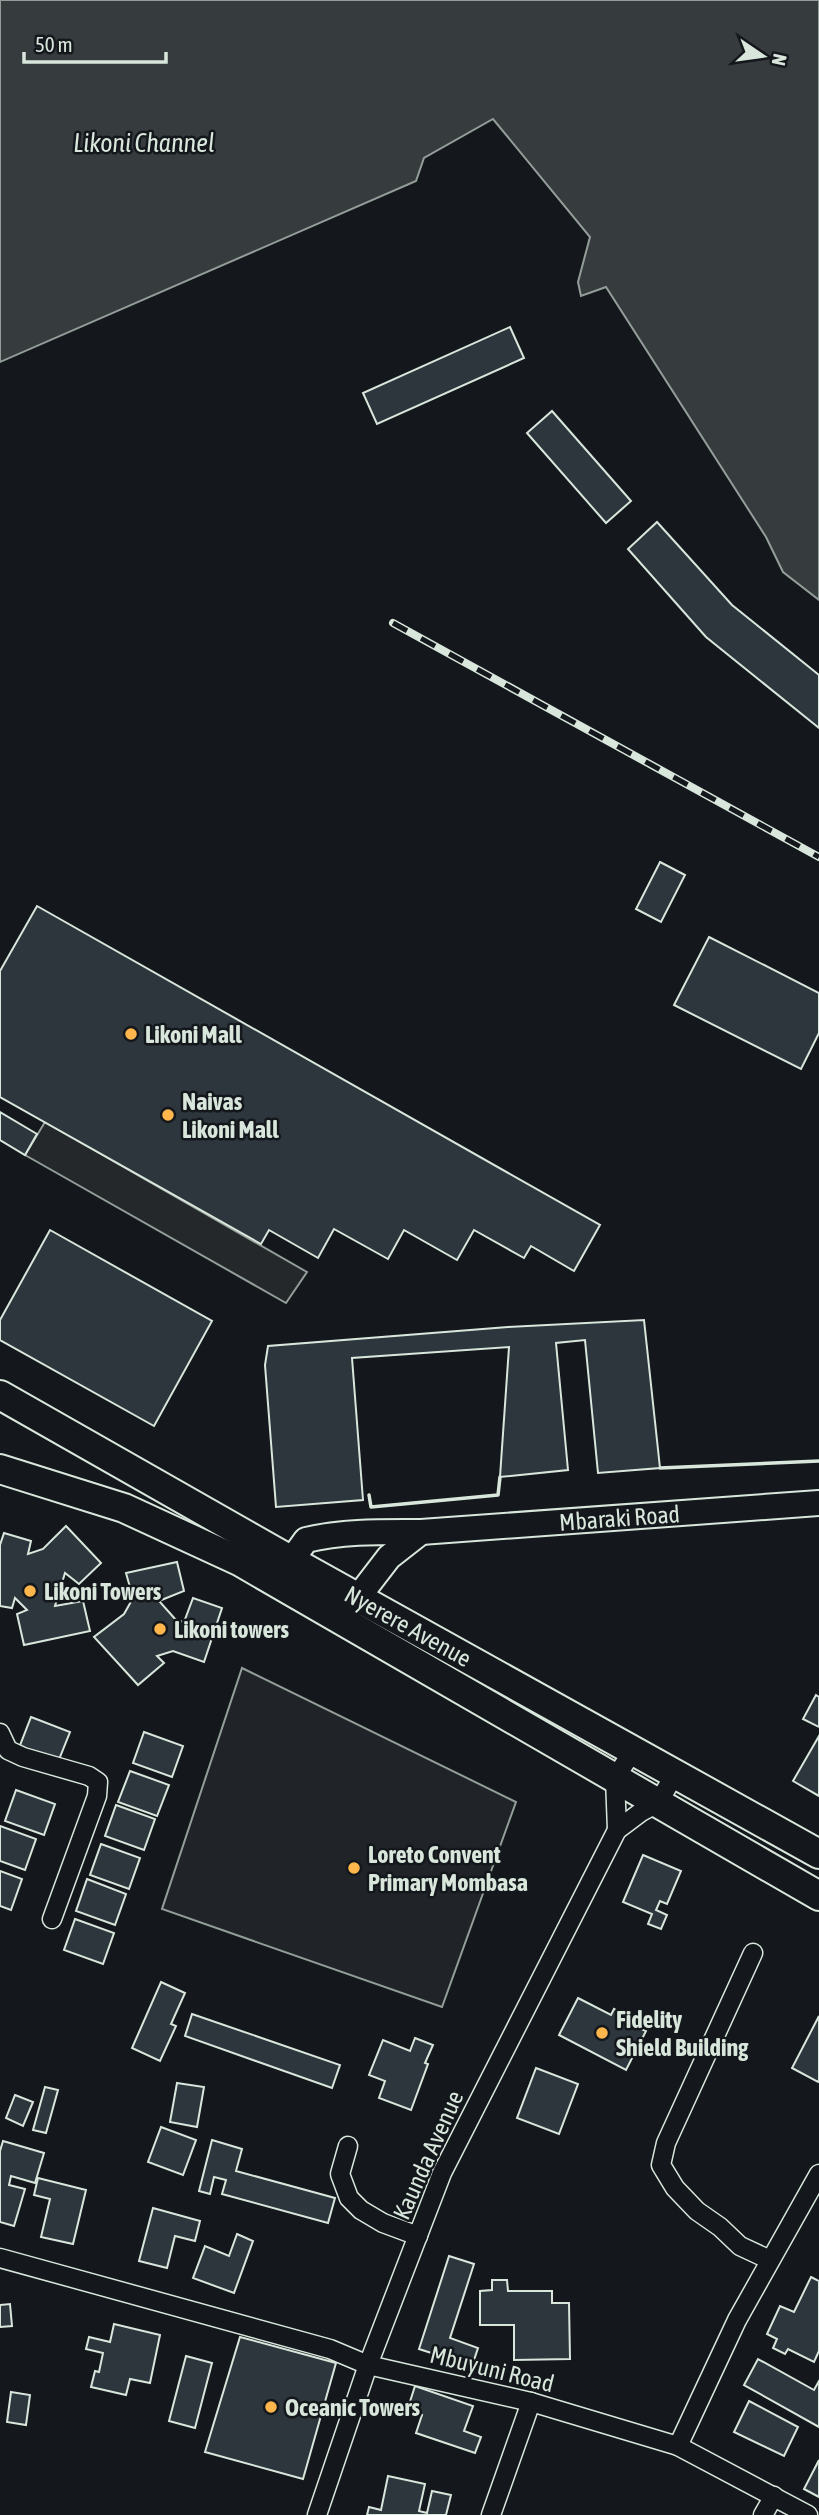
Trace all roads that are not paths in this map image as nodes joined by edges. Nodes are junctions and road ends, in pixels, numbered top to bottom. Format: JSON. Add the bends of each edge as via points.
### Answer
{"nodes":[{"id":1,"x":0,"y":1395,"type":"edge"},
{"id":2,"x":0,"y":1469,"type":"edge"},
{"id":3,"x":819,"y":1503,"type":"edge"},
{"id":4,"x":421,"y":1532,"type":"junction"},
{"id":5,"x":283,"y":1571,"type":"junction"},
{"id":6,"x":358,"y":1598,"type":"junction"},
{"id":7,"x":340,"y":1620,"type":"junction"},
{"id":8,"x":0,"y":1733,"type":"edge"},
{"id":9,"x":633,"y":1751,"type":"junction"},
{"id":10,"x":4,"y":1756,"type":"edge"},
{"id":11,"x":675,"y":1774,"type":"junction"},
{"id":12,"x":615,"y":1778,"type":"junction"},
{"id":13,"x":658,"y":1803,"type":"junction"},
{"id":14,"x":617,"y":1830,"type":"junction"},
{"id":15,"x":819,"y":1854,"type":"edge"},
{"id":16,"x":819,"y":1896,"type":"edge"},
{"id":17,"x":52,"y":1919,"type":"dead end"},
{"id":18,"x":753,"y":1953,"type":"dead end"},
{"id":19,"x":348,"y":2146,"type":"dead end"},
{"id":20,"x":819,"y":2174,"type":"edge"},
{"id":21,"x":418,"y":2236,"type":"junction"},
{"id":22,"x":0,"y":2258,"type":"edge"},
{"id":23,"x":770,"y":2260,"type":"junction"},
{"id":24,"x":368,"y":2365,"type":"junction"},
{"id":25,"x":531,"y":2402,"type":"junction"},
{"id":26,"x":678,"y":2446,"type":"junction"},
{"id":27,"x":774,"y":2496,"type":"junction"},
{"id":28,"x":317,"y":2515,"type":"edge"},
{"id":29,"x":491,"y":2515,"type":"edge"},
{"id":30,"x":763,"y":2515,"type":"edge"},
{"id":31,"x":808,"y":2515,"type":"edge"}],
"edges":[{"from":1,"to":5,"type":"highway","name":"Nyerere Avenue"},
{"from":2,"to":5,"type":"highway","name":"Nyerere Avenue","via":[[124,1508],[207,1546]]},
{"from":3,"to":4,"type":"main road","name":"Mbaraki Road"},
{"from":4,"to":5,"type":"main road","name":"Mbaraki Road","via":[[355,1531],[306,1540]]},
{"from":4,"to":6,"type":"main road","via":[[389,1557]]},
{"from":5,"to":6,"type":"highway","name":"Nyerere Avenue"},
{"from":5,"to":7,"type":"highway","name":"Nyerere Avenue"},
{"from":6,"to":7,"type":"main road"},
{"from":6,"to":9,"type":"highway","name":"Nyerere Avenue"},
{"from":7,"to":12,"type":"highway","name":"Nyerere Avenue"},
{"from":8,"to":10,"type":"street"},
{"from":9,"to":11,"type":"highway","name":"Nyerere Avenue"},
{"from":9,"to":12,"type":"street"},
{"from":10,"to":17,"type":"street","via":[[23,1757],[98,1782],[97,1796]]},
{"from":11,"to":13,"type":"street"},
{"from":11,"to":15,"type":"highway","name":"Nyerere Avenue"},
{"from":12,"to":13,"type":"highway","name":"Nyerere Avenue"},
{"from":12,"to":14,"type":"street","name":"Kaunda Avenue"},
{"from":13,"to":14,"type":"street","name":"Kaunda Avenue"},
{"from":13,"to":16,"type":"highway","name":"Nyerere Avenue"},
{"from":14,"to":21,"type":"street","name":"Kaunda Avenue","via":[[442,2173]]},
{"from":18,"to":23,"type":"street","via":[[666,2143],[661,2165],[696,2211],[740,2246]]},
{"from":19,"to":21,"type":"street","via":[[340,2174],[349,2198],[383,2223]]},
{"from":20,"to":23,"type":"street"},
{"from":21,"to":24,"type":"street","name":"Kaunda Avenue"},
{"from":22,"to":24,"type":"street","name":"Mbuyuni Road","via":[[330,2349]]},
{"from":23,"to":26,"type":"street"},
{"from":24,"to":25,"type":"street","name":"Mbuyuni Road"},
{"from":24,"to":28,"type":"street","name":"Kaunda Avenue"},
{"from":25,"to":26,"type":"street","name":"Mbuyuni Road"},
{"from":25,"to":29,"type":"street"},
{"from":26,"to":27,"type":"street","name":"Mbuyuni Road"},
{"from":27,"to":30,"type":"street"},
{"from":27,"to":31,"type":"street","name":"Mbuyuni Road"}]}
